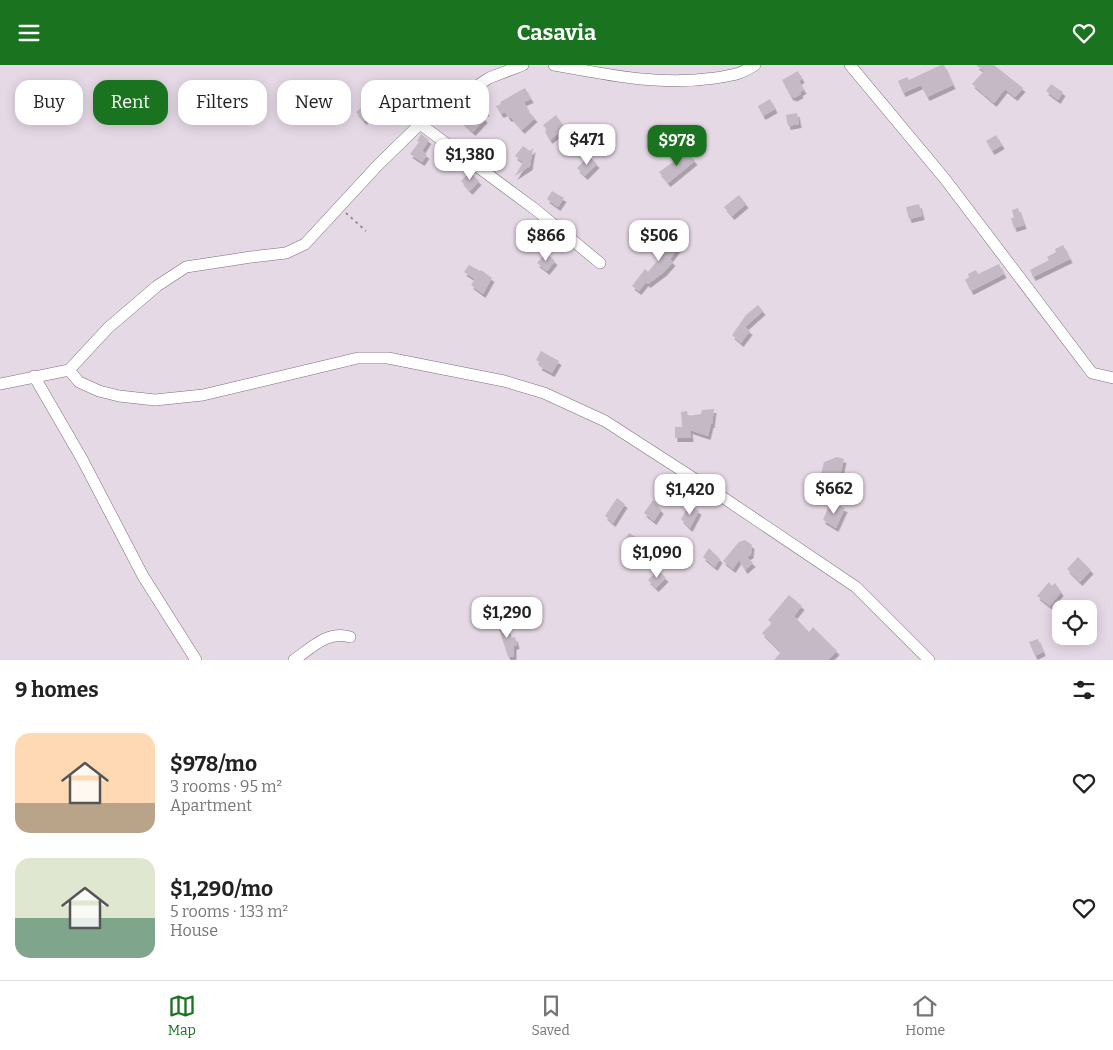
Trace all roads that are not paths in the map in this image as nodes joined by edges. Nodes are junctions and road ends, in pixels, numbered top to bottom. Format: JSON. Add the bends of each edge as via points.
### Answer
{"nodes":[{"id":1,"x":523,"y":65,"type":"edge"},
{"id":2,"x":554,"y":65,"type":"edge"},
{"id":3,"x":755,"y":65,"type":"edge"},
{"id":4,"x":850,"y":65,"type":"edge"},
{"id":5,"x":578,"y":67,"type":"edge"},
{"id":6,"x":485,"y":80,"type":"edge"},
{"id":7,"x":419,"y":125,"type":"edge"},
{"id":8,"x":421,"y":125,"type":"edge"},
{"id":9,"x":600,"y":263,"type":"dead end"},
{"id":10,"x":69,"y":370,"type":"junction"},
{"id":11,"x":34,"y":376,"type":"junction"},
{"id":12,"x":1113,"y":378,"type":"edge"},
{"id":13,"x":0,"y":384,"type":"edge"},
{"id":14,"x":350,"y":637,"type":"dead end"},
{"id":15,"x":196,"y":660,"type":"edge"},
{"id":16,"x":294,"y":660,"type":"edge"},
{"id":17,"x":929,"y":660,"type":"edge"}],
"edges":[{"from":1,"to":6,"type":"street"},
{"from":2,"to":5,"type":"street"},
{"from":3,"to":5,"type":"street","via":[[741,73],[677,82],[613,77]]},
{"from":4,"to":12,"type":"street","via":[[945,179],[1092,373]]},
{"from":7,"to":10,"type":"street","via":[[305,244],[286,253],[194,264],[177,272],[108,328]]},
{"from":8,"to":9,"type":"street","via":[[536,210]]},
{"from":10,"to":11,"type":"street"},
{"from":10,"to":17,"type":"street","via":[[78,382],[99,391],[155,400],[203,395],[358,359],[388,358],[504,381],[544,393],[605,421],[856,587]]},
{"from":11,"to":13,"type":"street"},
{"from":11,"to":15,"type":"street","via":[[82,459],[142,576]]},
{"from":14,"to":16,"type":"street","via":[[341,634],[330,636]]}]}
